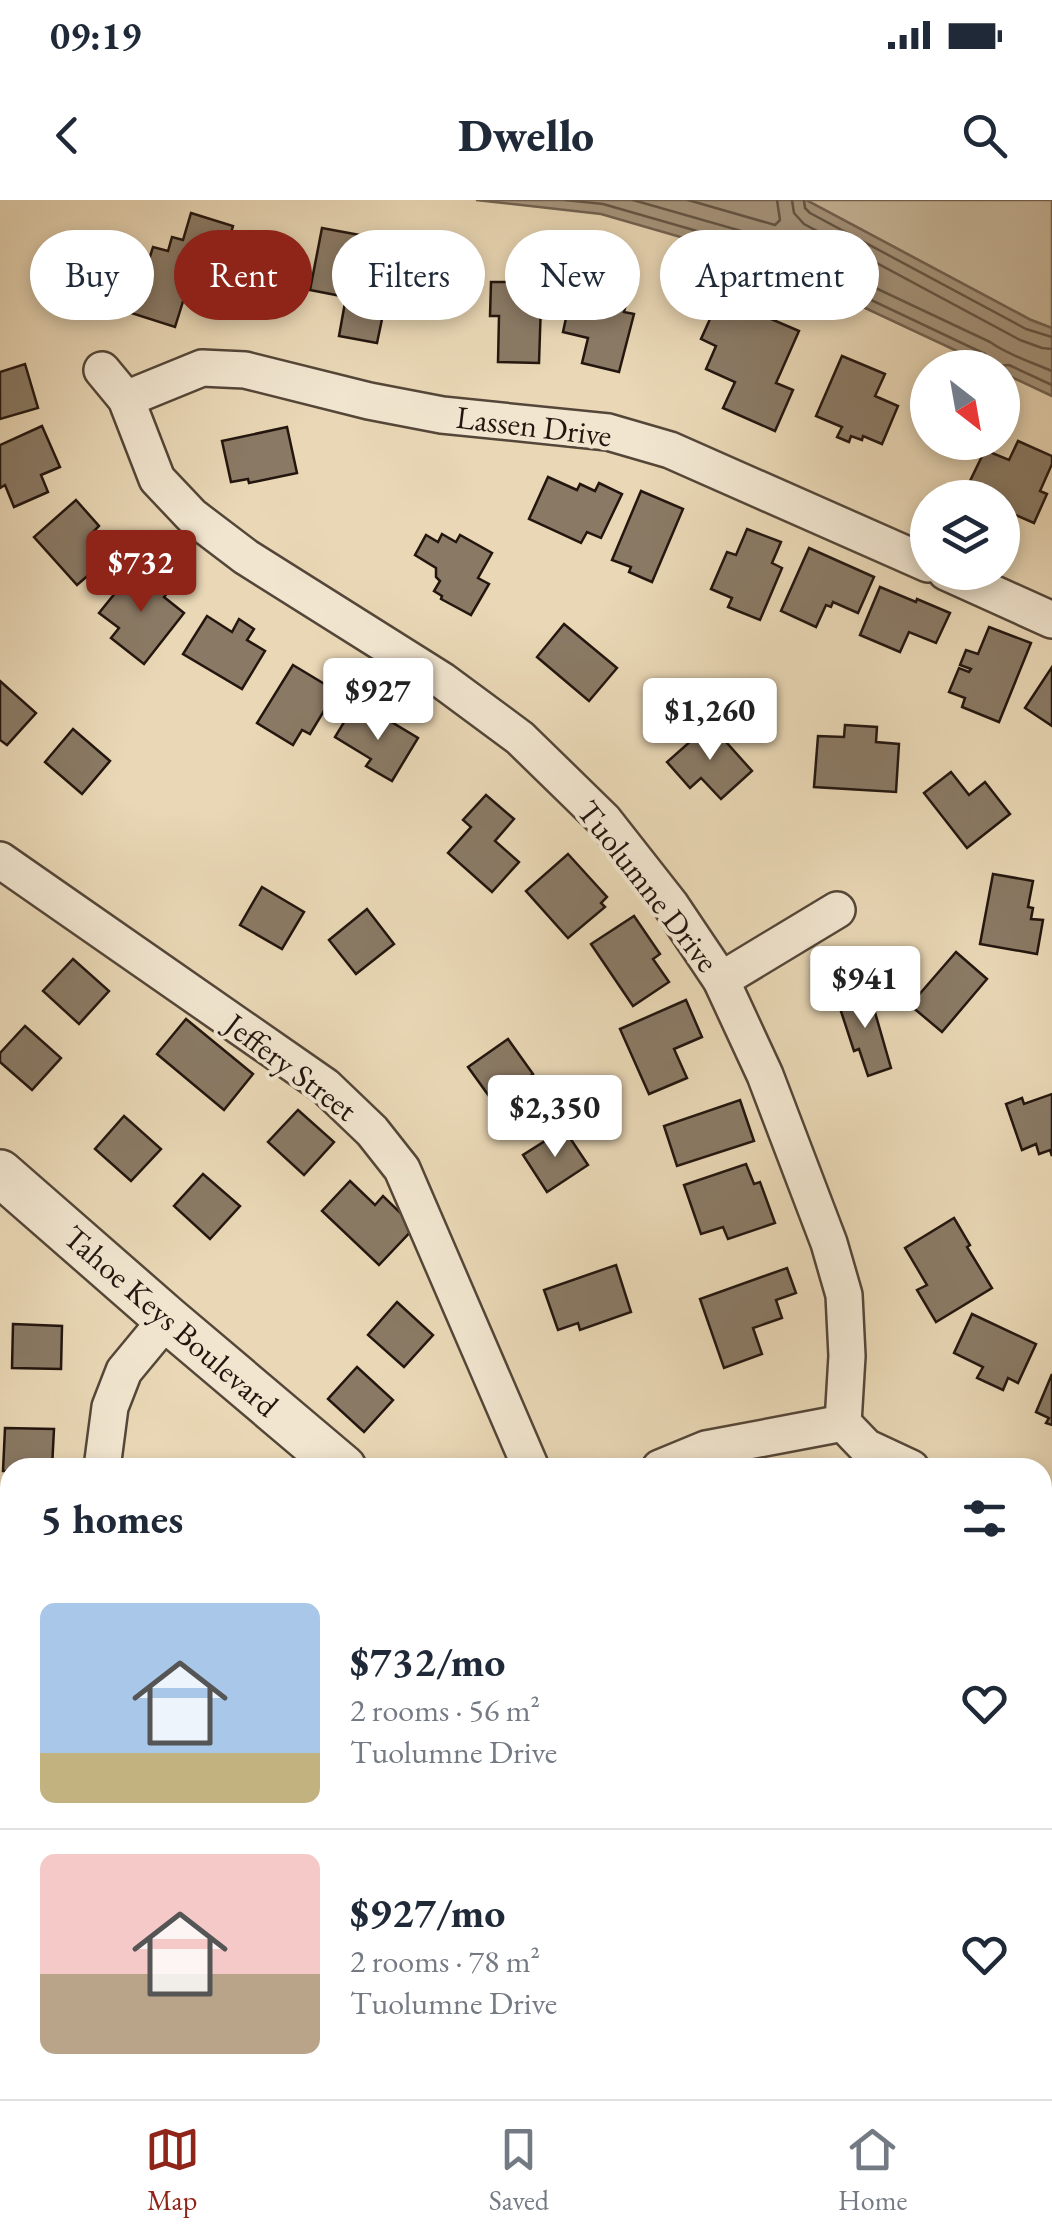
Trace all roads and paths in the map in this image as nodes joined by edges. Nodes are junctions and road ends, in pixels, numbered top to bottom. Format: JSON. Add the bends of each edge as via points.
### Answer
{"nodes":[{"id":1,"x":102,"y":370,"type":"dead end"},
{"id":2,"x":126,"y":399,"type":"junction"},
{"id":3,"x":910,"y":556,"type":"edge"},
{"id":4,"x":986,"y":590,"type":"edge"},
{"id":5,"x":1052,"y":620,"type":"edge"},
{"id":6,"x":0,"y":860,"type":"edge"},
{"id":7,"x":836,"y":910,"type":"dead end"},
{"id":8,"x":721,"y":980,"type":"junction"},
{"id":9,"x":0,"y":1172,"type":"edge"},
{"id":10,"x":166,"y":1318,"type":"junction"},
{"id":11,"x":843,"y":1423,"type":"junction"},
{"id":12,"x":103,"y":1458,"type":"edge"},
{"id":13,"x":331,"y":1458,"type":"edge"},
{"id":14,"x":527,"y":1458,"type":"edge"},
{"id":15,"x":684,"y":1458,"type":"edge"},
{"id":16,"x":888,"y":1458,"type":"edge"}],
"edges":[{"from":1,"to":2,"type":"street","name":"Tuolumne Drive"},
{"from":2,"to":3,"type":"street","name":"Lassen Drive","via":[[202,368],[245,370],[442,415],[608,432],[670,450]]},
{"from":2,"to":8,"type":"street","name":"Tuolumne Drive","via":[[157,479],[192,516],[520,738],[604,820]]},
{"from":4,"to":5,"type":"street"},
{"from":6,"to":14,"type":"street","name":"Jeffery Street","via":[[325,1086],[372,1132],[402,1168]]},
{"from":7,"to":8,"type":"street"},
{"from":8,"to":11,"type":"street","name":"Tuolumne Drive","via":[[791,1138],[844,1295]]},
{"from":9,"to":10,"type":"street","name":"Tahoe Keys Boulevard"},
{"from":10,"to":12,"type":"street","via":[[124,1370],[110,1407]]},
{"from":10,"to":13,"type":"street","name":"Tahoe Keys Boulevard"},
{"from":11,"to":15,"type":"street"},
{"from":11,"to":16,"type":"street","via":[[866,1448]]}]}
